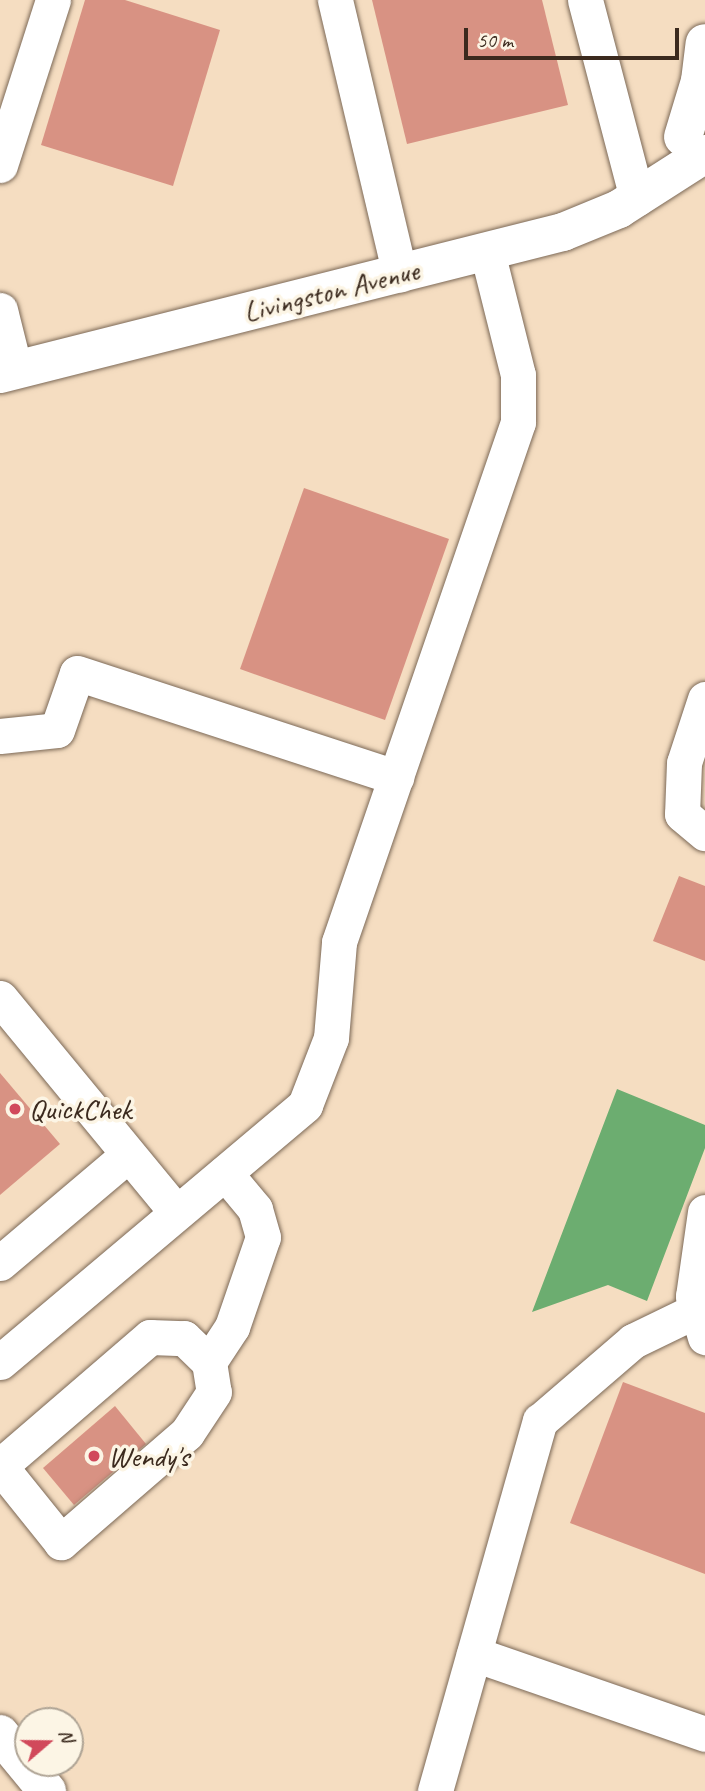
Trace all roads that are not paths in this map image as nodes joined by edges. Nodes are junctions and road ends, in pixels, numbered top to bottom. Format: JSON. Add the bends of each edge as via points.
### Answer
{"nodes":[{"id":1,"x":53,"y":0,"type":"edge"},
{"id":2,"x":335,"y":0,"type":"edge"},
{"id":3,"x":585,"y":0,"type":"edge"},
{"id":4,"x":705,"y":43,"type":"edge"},
{"id":5,"x":705,"y":106,"type":"edge"},
{"id":6,"x":694,"y":145,"type":"edge"},
{"id":7,"x":0,"y":165,"type":"edge"},
{"id":8,"x":645,"y":192,"type":"junction"},
{"id":9,"x":487,"y":252,"type":"junction"},
{"id":10,"x":400,"y":274,"type":"junction"},
{"id":11,"x":0,"y":310,"type":"edge"},
{"id":12,"x":7,"y":372,"type":"edge"},
{"id":13,"x":705,"y":699,"type":"edge"},
{"id":14,"x":0,"y":736,"type":"edge"},
{"id":15,"x":396,"y":777,"type":"junction"},
{"id":16,"x":705,"y":833,"type":"edge"},
{"id":17,"x":0,"y":999,"type":"edge"},
{"id":18,"x":128,"y":1155,"type":"junction"},
{"id":19,"x":225,"y":1173,"type":"junction"},
{"id":20,"x":705,"y":1212,"type":"edge"},
{"id":21,"x":177,"y":1213,"type":"junction"},
{"id":22,"x":0,"y":1263,"type":"edge"},
{"id":23,"x":701,"y":1324,"type":"edge"},
{"id":24,"x":0,"y":1362,"type":"edge"},
{"id":25,"x":209,"y":1362,"type":"junction"},
{"id":26,"x":0,"y":1466,"type":"edge"},
{"id":27,"x":474,"y":1654,"type":"junction"},
{"id":28,"x":0,"y":1734,"type":"edge"},
{"id":29,"x":705,"y":1734,"type":"edge"},
{"id":30,"x":47,"y":1791,"type":"edge"},
{"id":31,"x":436,"y":1791,"type":"edge"}],
"edges":[{"from":1,"to":7,"type":"lane"},
{"from":2,"to":10,"type":"lane"},
{"from":3,"to":8,"type":"lane"},
{"from":4,"to":6,"type":"main road"},
{"from":5,"to":6,"type":"main road"},
{"from":6,"to":8,"type":"main road"},
{"from":8,"to":9,"type":"main road","name":"Livingston Avenue","via":[[582,226]]},
{"from":9,"to":10,"type":"main road","name":"Livingston Avenue"},
{"from":9,"to":15,"type":"lane","via":[[518,375],[518,422]]},
{"from":10,"to":12,"type":"main road","name":"Livingston Avenue"},
{"from":11,"to":12,"type":"lane"},
{"from":13,"to":16,"type":"lane","via":[[684,763],[682,814]]},
{"from":14,"to":15,"type":"lane","via":[[57,730],[77,673]]},
{"from":15,"to":19,"type":"lane","via":[[339,942],[331,1038],[305,1105]]},
{"from":17,"to":18,"type":"lane"},
{"from":18,"to":21,"type":"lane"},
{"from":18,"to":22,"type":"lane"},
{"from":19,"to":21,"type":"lane"},
{"from":19,"to":25,"type":"lane","via":[[256,1209],[263,1237],[232,1327]]},
{"from":20,"to":23,"type":"lane","via":[[693,1296]]},
{"from":21,"to":24,"type":"lane"},
{"from":23,"to":27,"type":"lane","via":[[633,1341],[540,1421]]},
{"from":25,"to":26,"type":"lane","via":[[184,1338],[150,1337]]},
{"from":25,"to":26,"type":"lane","via":[[214,1392],[187,1433],[61,1542]]},
{"from":27,"to":29,"type":"lane"},
{"from":27,"to":31,"type":"lane"},
{"from":28,"to":30,"type":"main road"}]}
